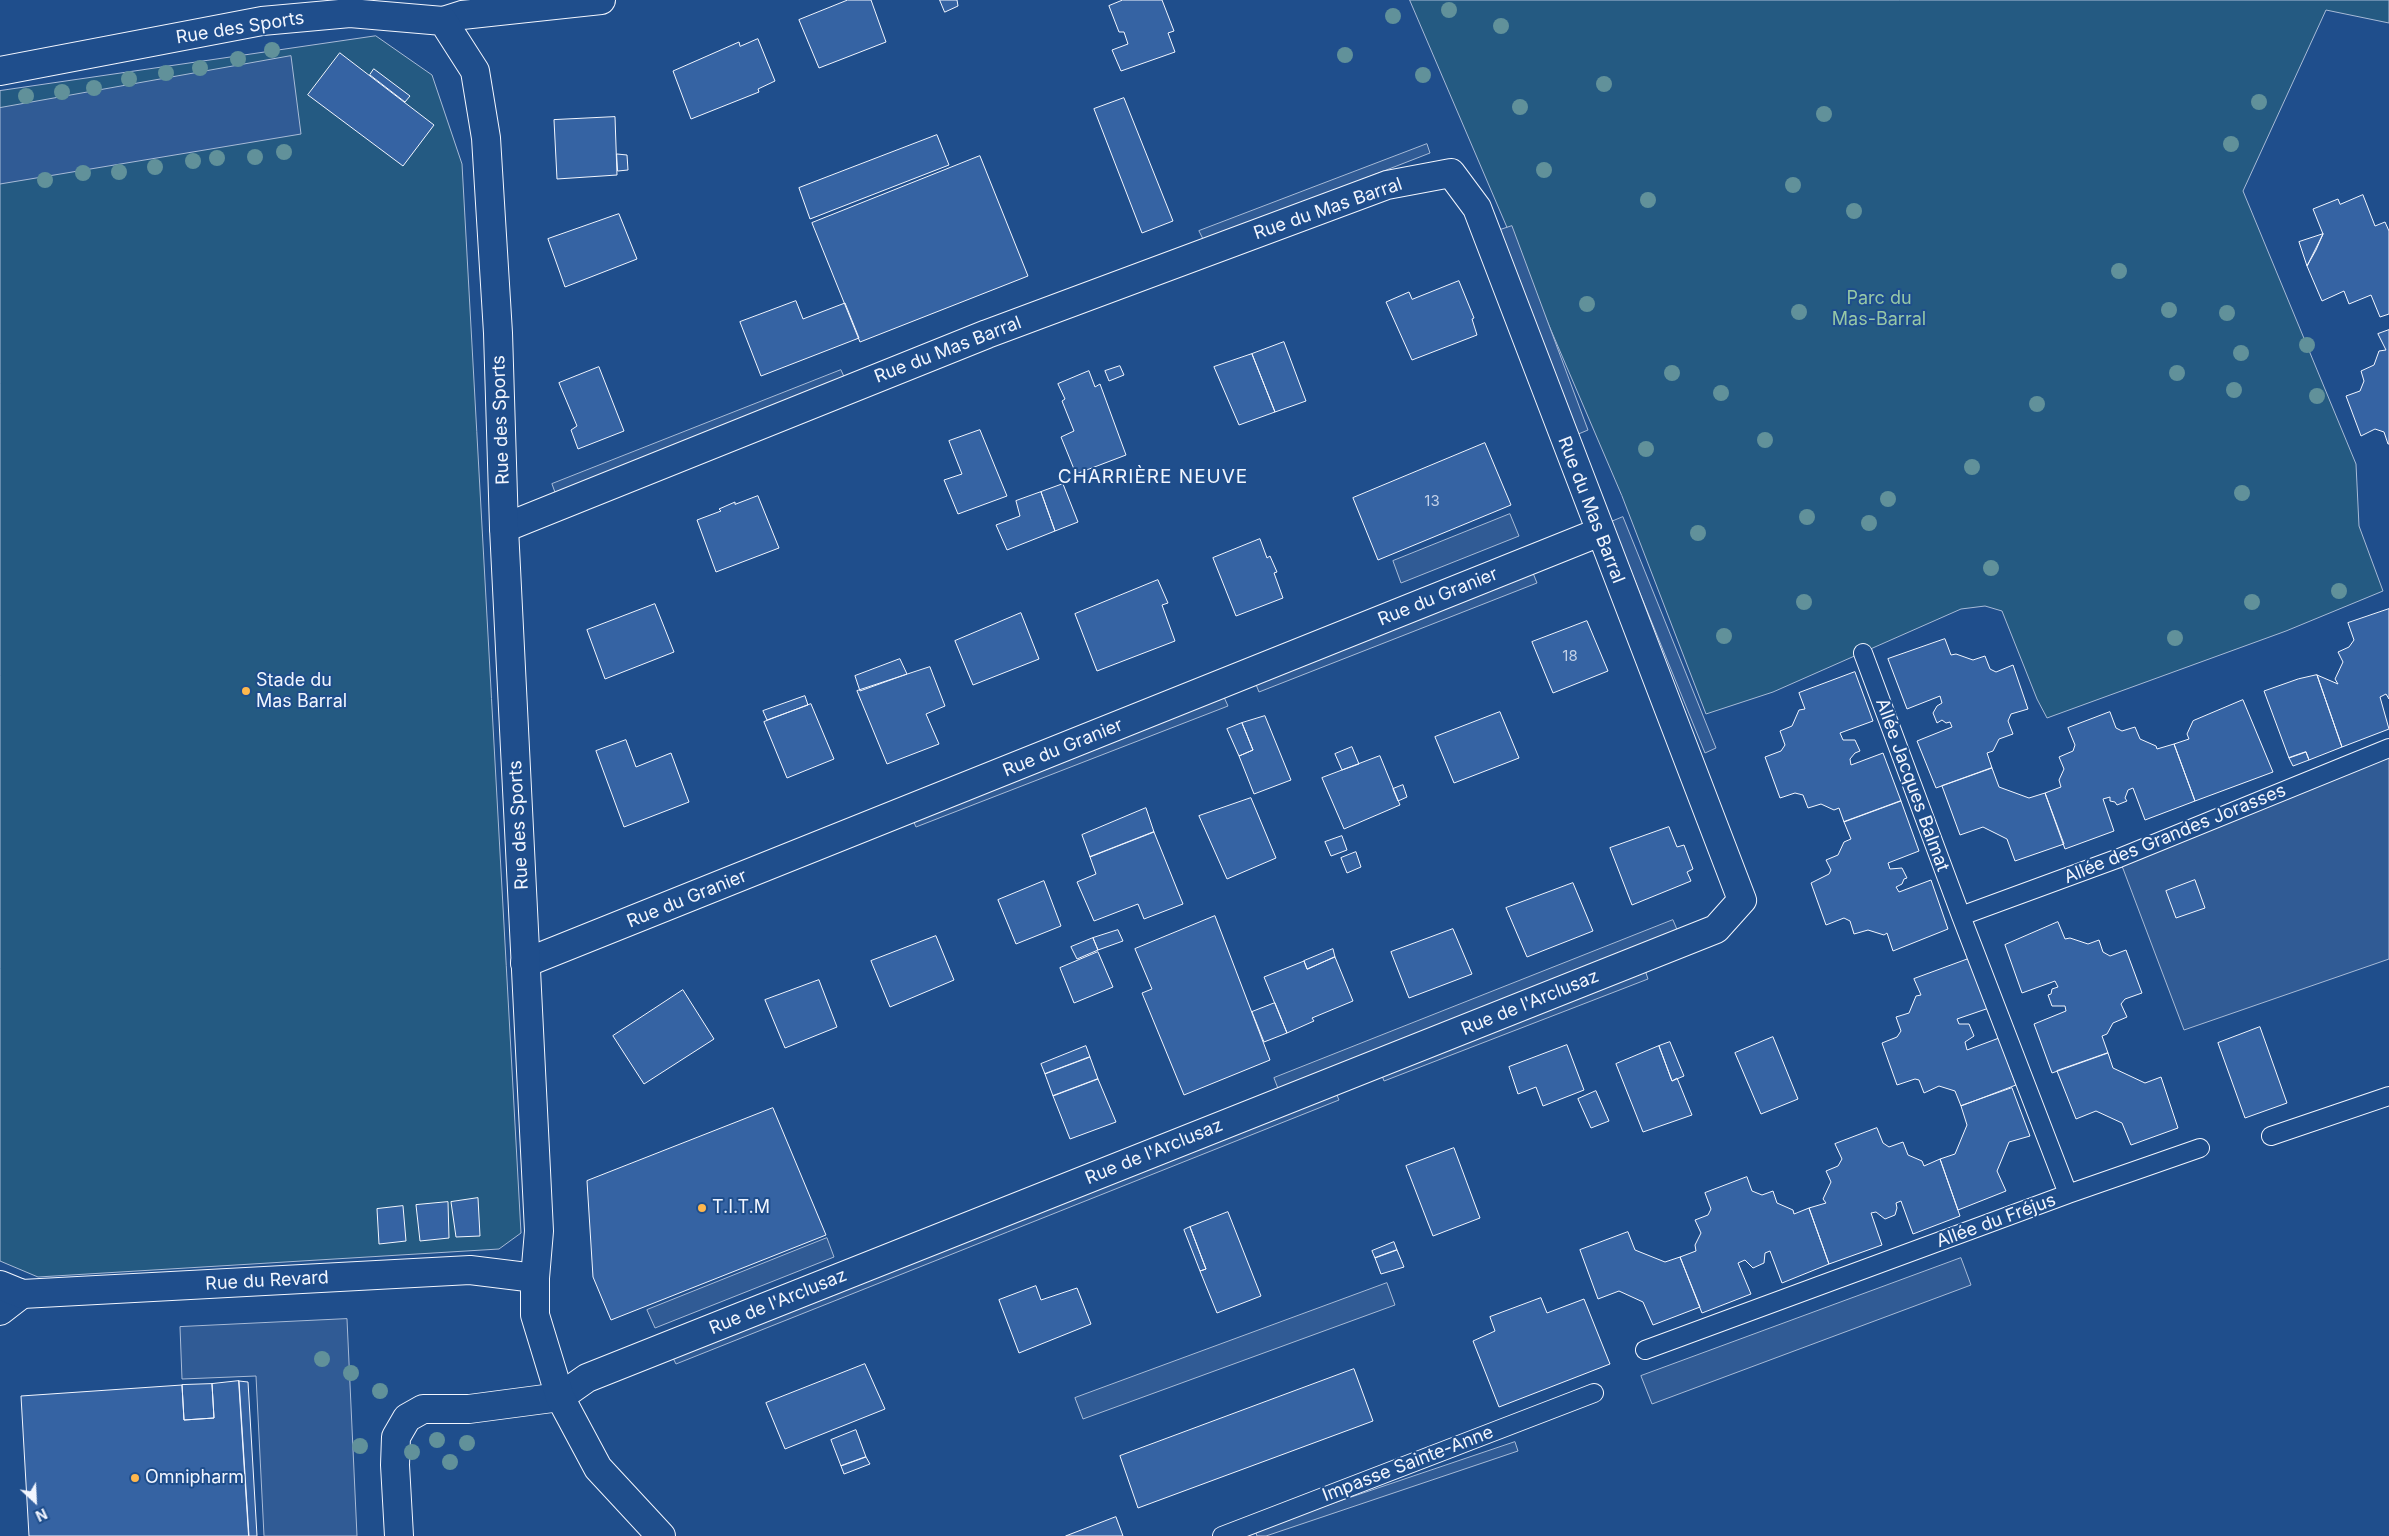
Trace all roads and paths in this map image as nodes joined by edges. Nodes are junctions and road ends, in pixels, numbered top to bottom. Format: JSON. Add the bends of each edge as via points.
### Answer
{"nodes":[{"id":1,"x":601,"y":0,"type":"edge"},
{"id":2,"x":443,"y":21,"type":"junction"},
{"id":3,"x":0,"y":71,"type":"edge"},
{"id":4,"x":504,"y":528,"type":"junction"},
{"id":5,"x":1600,"y":532,"type":"junction"},
{"id":6,"x":1863,"y":654,"type":"dead end"},
{"id":7,"x":2389,"y":748,"type":"edge"},
{"id":8,"x":1742,"y":900,"type":"joint"},
{"id":9,"x":1960,"y":916,"type":"junction"},
{"id":10,"x":525,"y":963,"type":"junction"},
{"id":11,"x":2389,"y":1096,"type":"edge"},
{"id":12,"x":2271,"y":1136,"type":"dead end"},
{"id":13,"x":2200,"y":1148,"type":"dead end"},
{"id":14,"x":2068,"y":1194,"type":"junction"},
{"id":15,"x":535,"y":1278,"type":"junction"},
{"id":16,"x":11,"y":1290,"type":"edge"},
{"id":17,"x":0,"y":1311,"type":"edge"},
{"id":18,"x":1645,"y":1350,"type":"dead end"},
{"id":19,"x":1594,"y":1393,"type":"dead end"},
{"id":20,"x":560,"y":1397,"type":"junction"},
{"id":21,"x":399,"y":1536,"type":"edge"},
{"id":22,"x":661,"y":1536,"type":"edge"},
{"id":23,"x":1222,"y":1536,"type":"edge"}],
"edges":[{"from":1,"to":2,"type":"street","via":[[462,15]]},
{"from":2,"to":3,"type":"street","name":"Rue des Sports","via":[[350,13],[262,21]]},
{"from":2,"to":4,"type":"street","name":"Rue des Sports","via":[[475,71],[486,138],[498,333]]},
{"from":4,"to":5,"type":"street","name":"Rue du Mas Barral","via":[[987,334],[1387,185],[1451,173],[1477,208]]},
{"from":4,"to":10,"type":"street","name":"Rue des Sports"},
{"from":5,"to":8,"type":"street","name":"Rue du Mas Barral"},
{"from":5,"to":10,"type":"street","name":"Rue du Granier"},
{"from":6,"to":9,"type":"lane","name":"Allée Jacques Balmat"},
{"from":7,"to":9,"type":"lane","name":"Allée des Grandes Jorasses","via":[[2118,858]]},
{"from":8,"to":20,"type":"street","name":"Rue de l'Arclusaz","via":[[1716,929],[596,1374]]},
{"from":9,"to":14,"type":"lane","name":"Allée du Fréjus"},
{"from":10,"to":15,"type":"street","name":"Rue des Sports","via":[[539,1231]]},
{"from":11,"to":12,"type":"lane"},
{"from":13,"to":14,"type":"lane"},
{"from":14,"to":18,"type":"lane","name":"Allée du Fréjus"},
{"from":15,"to":16,"type":"street","name":"Rue du Revard","via":[[470,1270]]},
{"from":15,"to":20,"type":"street","name":"Rue des Sports","via":[[535,1315]]},
{"from":16,"to":17,"type":"street"},
{"from":19,"to":23,"type":"lane","name":"Impasse Sainte-Anne"},
{"from":20,"to":21,"type":"street","via":[[469,1408],[423,1409],[407,1418],[396,1437]]},
{"from":20,"to":22,"type":"street","name":"Rue des Sports","via":[[598,1468]]}]}
